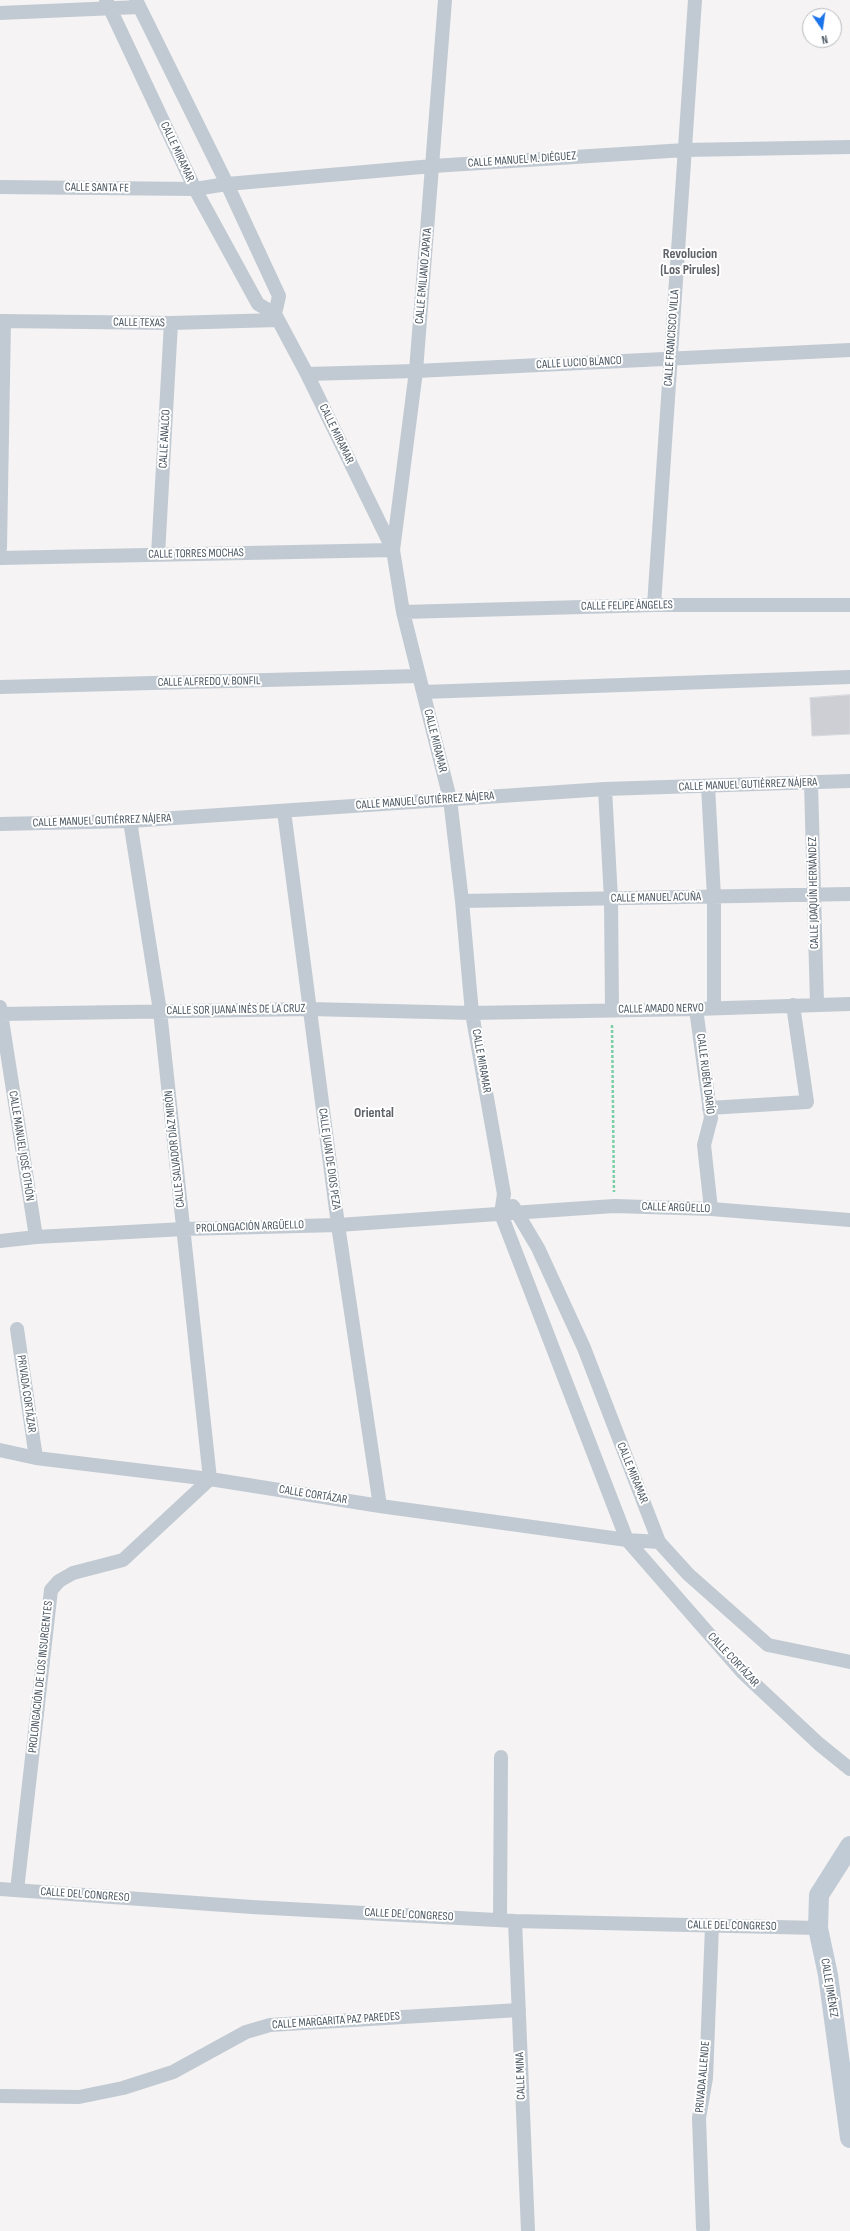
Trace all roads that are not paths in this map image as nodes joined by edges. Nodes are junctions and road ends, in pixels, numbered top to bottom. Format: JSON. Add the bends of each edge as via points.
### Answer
{"nodes":[{"id":1,"x":445,"y":0,"type":"edge"},
{"id":2,"x":695,"y":0,"type":"edge"},
{"id":3,"x":137,"y":4,"type":"edge"},
{"id":4,"x":108,"y":5,"type":"edge"},
{"id":5,"x":0,"y":14,"type":"edge"},
{"id":6,"x":850,"y":147,"type":"edge"},
{"id":7,"x":685,"y":150,"type":"junction"},
{"id":8,"x":433,"y":166,"type":"junction"},
{"id":9,"x":227,"y":184,"type":"junction"},
{"id":10,"x":0,"y":187,"type":"edge"},
{"id":11,"x":195,"y":189,"type":"junction"},
{"id":12,"x":276,"y":317,"type":"junction"},
{"id":13,"x":2,"y":321,"type":"edge"},
{"id":14,"x":171,"y":324,"type":"junction"},
{"id":15,"x":850,"y":350,"type":"edge"},
{"id":16,"x":670,"y":358,"type":"junction"},
{"id":17,"x":416,"y":371,"type":"junction"},
{"id":18,"x":307,"y":374,"type":"junction"},
{"id":19,"x":0,"y":548,"type":"edge"},
{"id":20,"x":393,"y":550,"type":"junction"},
{"id":21,"x":158,"y":555,"type":"junction"},
{"id":22,"x":0,"y":558,"type":"edge"},
{"id":23,"x":654,"y":605,"type":"junction"},
{"id":24,"x":850,"y":605,"type":"edge"},
{"id":25,"x":403,"y":612,"type":"junction"},
{"id":26,"x":419,"y":676,"type":"junction"},
{"id":27,"x":850,"y":677,"type":"edge"},
{"id":28,"x":0,"y":687,"type":"edge"},
{"id":29,"x":423,"y":692,"type":"junction"},
{"id":30,"x":811,"y":782,"type":"junction"},
{"id":31,"x":850,"y":782,"type":"edge"},
{"id":32,"x":708,"y":786,"type":"junction"},
{"id":33,"x":605,"y":789,"type":"junction"},
{"id":34,"x":450,"y":799,"type":"junction"},
{"id":35,"x":284,"y":811,"type":"junction"},
{"id":36,"x":130,"y":821,"type":"junction"},
{"id":37,"x":0,"y":824,"type":"edge"},
{"id":38,"x":850,"y":894,"type":"edge"},
{"id":39,"x":815,"y":895,"type":"junction"},
{"id":40,"x":714,"y":897,"type":"junction"},
{"id":41,"x":611,"y":899,"type":"junction"},
{"id":42,"x":462,"y":901,"type":"junction"},
{"id":43,"x":817,"y":1004,"type":"junction"},
{"id":44,"x":850,"y":1004,"type":"edge"},
{"id":45,"x":793,"y":1005,"type":"junction"},
{"id":46,"x":714,"y":1007,"type":"junction"},
{"id":47,"x":696,"y":1009,"type":"junction"},
{"id":48,"x":309,"y":1010,"type":"junction"},
{"id":49,"x":612,"y":1010,"type":"junction"},
{"id":50,"x":160,"y":1011,"type":"junction"},
{"id":51,"x":0,"y":1012,"type":"edge"},
{"id":52,"x":472,"y":1013,"type":"junction"},
{"id":53,"x":709,"y":1108,"type":"junction"},
{"id":54,"x":504,"y":1194,"type":"junction"},
{"id":55,"x":711,"y":1209,"type":"junction"},
{"id":56,"x":518,"y":1212,"type":"junction"},
{"id":57,"x":501,"y":1214,"type":"junction"},
{"id":58,"x":850,"y":1220,"type":"edge"},
{"id":59,"x":338,"y":1225,"type":"junction"},
{"id":60,"x":184,"y":1229,"type":"junction"},
{"id":61,"x":36,"y":1237,"type":"junction"},
{"id":62,"x":0,"y":1241,"type":"edge"},
{"id":63,"x":17,"y":1330,"type":"dead end"},
{"id":64,"x":0,"y":1450,"type":"edge"},
{"id":65,"x":36,"y":1458,"type":"junction"},
{"id":66,"x":210,"y":1479,"type":"junction"},
{"id":67,"x":380,"y":1506,"type":"junction"},
{"id":68,"x":627,"y":1540,"type":"junction"},
{"id":69,"x":659,"y":1542,"type":"junction"},
{"id":70,"x":850,"y":1662,"type":"edge"},
{"id":71,"x":501,"y":1758,"type":"dead end"},
{"id":72,"x":850,"y":1769,"type":"edge"},
{"id":73,"x":850,"y":1846,"type":"edge"},
{"id":74,"x":0,"y":1889,"type":"edge"},
{"id":75,"x":17,"y":1890,"type":"junction"},
{"id":76,"x":500,"y":1920,"type":"junction"},
{"id":77,"x":515,"y":1921,"type":"junction"},
{"id":78,"x":712,"y":1926,"type":"junction"},
{"id":79,"x":818,"y":1928,"type":"junction"},
{"id":80,"x":519,"y":2010,"type":"junction"},
{"id":81,"x":0,"y":2096,"type":"edge"},
{"id":82,"x":850,"y":2138,"type":"edge"},
{"id":83,"x":703,"y":2228,"type":"dead end"},
{"id":84,"x":528,"y":2231,"type":"edge"}],
"edges":[{"from":1,"to":8,"type":"street","name":"CALLE EMILIANO ZAPATA"},
{"from":2,"to":7,"type":"street","name":"CALLE FRANCISCO VILLA"},
{"from":3,"to":4,"type":"street"},
{"from":3,"to":9,"type":"street"},
{"from":4,"to":5,"type":"street"},
{"from":4,"to":11,"type":"street","name":"CALLE MIRAMAR"},
{"from":6,"to":7,"type":"street","name":"CALLE MANUEL M. DIÉGUEZ"},
{"from":7,"to":8,"type":"street","name":"CALLE MANUEL M. DIÉGUEZ"},
{"from":7,"to":16,"type":"street","name":"CALLE FRANCISCO VILLA"},
{"from":8,"to":9,"type":"street","name":"CALLE MANUEL M. DIÉGUEZ"},
{"from":8,"to":17,"type":"street","name":"CALLE EMILIANO ZAPATA"},
{"from":9,"to":11,"type":"street","name":"CALLE MANUEL M. DIÉGUEZ"},
{"from":9,"to":12,"type":"street","via":[[279,296]]},
{"from":10,"to":11,"type":"street","name":"CALLE SANTA FE"},
{"from":11,"to":12,"type":"street","name":"CALLE MIRAMAR","via":[[258,304]]},
{"from":12,"to":14,"type":"street","name":"CALLE TEXAS"},
{"from":12,"to":18,"type":"street","name":"CALLE MIRAMAR"},
{"from":13,"to":14,"type":"street","name":"CALLE TEXAS"},
{"from":13,"to":19,"type":"street"},
{"from":14,"to":21,"type":"street","name":"CALLE ANALCO"},
{"from":15,"to":16,"type":"street","name":"CALLE LUCIO BLANCO"},
{"from":16,"to":17,"type":"street","name":"CALLE LUCIO BLANCO"},
{"from":16,"to":23,"type":"street","name":"CALLE FRANCISCO VILLA"},
{"from":17,"to":18,"type":"street","name":"CALLE LUCIO BLANCO"},
{"from":17,"to":20,"type":"street","name":"CALLE EMILIANO ZAPATA"},
{"from":18,"to":20,"type":"street","name":"CALLE MIRAMAR"},
{"from":20,"to":21,"type":"street","name":"CALLE TORRES MOCHAS"},
{"from":20,"to":25,"type":"street","name":"CALLE MIRAMAR"},
{"from":21,"to":22,"type":"street","name":"CALLE TORRES MOCHAS"},
{"from":23,"to":24,"type":"street","name":"CALLE FELIPE ÁNGELES"},
{"from":23,"to":25,"type":"street","name":"CALLE FELIPE ÁNGELES"},
{"from":25,"to":26,"type":"street","name":"CALLE MIRAMAR"},
{"from":26,"to":28,"type":"street","name":"CALLE ALFREDO V. BONFIL"},
{"from":26,"to":29,"type":"street","name":"CALLE MIRAMAR"},
{"from":27,"to":29,"type":"street"},
{"from":29,"to":34,"type":"street","name":"CALLE MIRAMAR"},
{"from":30,"to":31,"type":"street","name":"CALLE MANUEL GUTIÉRREZ NÁJERA"},
{"from":30,"to":32,"type":"street","name":"CALLE MANUEL GUTIÉRREZ NÁJERA"},
{"from":30,"to":39,"type":"street","name":"CALLE JOAQUÍN HERNÁNDEZ"},
{"from":32,"to":33,"type":"street","name":"CALLE MANUEL GUTIÉRREZ NÁJERA"},
{"from":32,"to":40,"type":"street"},
{"from":33,"to":34,"type":"street","name":"CALLE MANUEL GUTIÉRREZ NÁJERA"},
{"from":33,"to":41,"type":"street"},
{"from":34,"to":35,"type":"street","name":"CALLE MANUEL GUTIÉRREZ NÁJERA"},
{"from":34,"to":42,"type":"street","name":"CALLE MIRAMAR"},
{"from":35,"to":36,"type":"street","name":"CALLE MANUEL GUTIÉRREZ NÁJERA"},
{"from":35,"to":48,"type":"street","name":"CALLE JUAN DE DIOS PEZA"},
{"from":36,"to":37,"type":"street","name":"CALLE MANUEL GUTIÉRREZ NÁJERA"},
{"from":36,"to":50,"type":"street","name":"CALLE SALVADOR DÍAZ MIRÓN"},
{"from":38,"to":39,"type":"street","name":"CALLE MANUEL ACUÑA"},
{"from":39,"to":40,"type":"street","name":"CALLE MANUEL ACUÑA"},
{"from":39,"to":43,"type":"street","name":"CALLE JOAQUÍN HERNÁNDEZ"},
{"from":40,"to":41,"type":"street","name":"CALLE MANUEL ACUÑA"},
{"from":40,"to":46,"type":"street"},
{"from":41,"to":42,"type":"street","name":"CALLE MANUEL ACUÑA"},
{"from":41,"to":49,"type":"street"},
{"from":42,"to":52,"type":"street","name":"CALLE MIRAMAR"},
{"from":43,"to":44,"type":"street","name":"CALLE AMADO NERVO"},
{"from":43,"to":45,"type":"street","name":"CALLE AMADO NERVO"},
{"from":45,"to":46,"type":"street","name":"CALLE AMADO NERVO"},
{"from":45,"to":53,"type":"street","via":[[807,1102]]},
{"from":46,"to":47,"type":"street","name":"CALLE AMADO NERVO"},
{"from":47,"to":49,"type":"street","name":"CALLE AMADO NERVO"},
{"from":47,"to":53,"type":"street","name":"CALLE RUBÉN DARÍO"},
{"from":48,"to":50,"type":"street","name":"CALLE SOR JUANA INÉS DE LA CRUZ"},
{"from":48,"to":52,"type":"street","name":"CALLE SOR JUANA INÉS DE LA CRUZ"},
{"from":48,"to":59,"type":"street","name":"CALLE JUAN DE DIOS PEZA"},
{"from":49,"to":52,"type":"street","name":"CALLE AMADO NERVO"},
{"from":50,"to":51,"type":"street","name":"CALLE SOR JUANA INÉS DE LA CRUZ"},
{"from":50,"to":60,"type":"street","name":"CALLE SALVADOR DÍAZ MIRÓN"},
{"from":51,"to":61,"type":"street","name":"CALLE MANUEL JOSÉ OTHÓN"},
{"from":52,"to":54,"type":"street","name":"CALLE MIRAMAR"},
{"from":53,"to":55,"type":"street","name":"CALLE RUBÉN DARÍO","via":[[711,1118],[704,1145]]},
{"from":54,"to":56,"type":"street","name":"CALLE MIRAMAR"},
{"from":54,"to":57,"type":"street","name":"CALLE MIRAMAR"},
{"from":55,"to":56,"type":"street","name":"CALLE ARGÜELLO","via":[[614,1206]]},
{"from":55,"to":58,"type":"street","name":"CALLE ARGÜELLO"},
{"from":56,"to":57,"type":"street","name":"CALLE ARGÜELLO"},
{"from":56,"to":69,"type":"street","name":"CALLE MIRAMAR","via":[[538,1248],[584,1348]]},
{"from":57,"to":59,"type":"street","name":"PROLONGACIÓN ARGÜELLO"},
{"from":57,"to":68,"type":"street","name":"CALLE MIRAMAR"},
{"from":59,"to":60,"type":"street","name":"PROLONGACIÓN ARGÜELLO"},
{"from":59,"to":67,"type":"street","name":"CALLE JUAN DE DIOS PEZA"},
{"from":60,"to":61,"type":"street","name":"PROLONGACIÓN ARGÜELLO"},
{"from":60,"to":66,"type":"street","name":"CALLE SALVADOR DÍAZ MIRÓN"},
{"from":61,"to":62,"type":"street","name":"PROLONGACIÓN ARGÜELLO"},
{"from":63,"to":65,"type":"street","name":"PRIVADA CORTÁZAR"},
{"from":64,"to":65,"type":"street","name":"CALLE CORTÁZAR"},
{"from":65,"to":66,"type":"street","name":"CALLE CORTÁZAR"},
{"from":66,"to":67,"type":"street","name":"CALLE CORTÁZAR"},
{"from":66,"to":75,"type":"street","name":"PROLONGACIÓN DE LOS INSURGENTES","via":[[123,1560],[73,1573],[59,1581],[51,1590]]},
{"from":67,"to":68,"type":"street","name":"CALLE CORTÁZAR"},
{"from":68,"to":69,"type":"street","name":"CALLE CORTÁZAR"},
{"from":68,"to":72,"type":"street","name":"CALLE CORTÁZAR","via":[[743,1673],[819,1744]]},
{"from":69,"to":70,"type":"street","name":"CALLE MIRAMAR","via":[[688,1574],[768,1645]]},
{"from":71,"to":76,"type":"street"},
{"from":73,"to":79,"type":"street","name":"CALLE JIMÉNEZ","via":[[819,1895]]},
{"from":74,"to":75,"type":"street","name":"CALLE DEL CONGRESO"},
{"from":75,"to":76,"type":"street","name":"CALLE DEL CONGRESO","via":[[252,1907]]},
{"from":76,"to":77,"type":"street","name":"CALLE DEL CONGRESO"},
{"from":77,"to":78,"type":"street","name":"CALLE DEL CONGRESO"},
{"from":77,"to":80,"type":"street","name":"CALLE MINA"},
{"from":78,"to":79,"type":"street","name":"CALLE DEL CONGRESO"},
{"from":78,"to":83,"type":"street","name":"PRIVADA ALLENDE","via":[[706,2078],[700,2118]]},
{"from":79,"to":82,"type":"street","name":"CALLE JIMÉNEZ","via":[[828,1975]]},
{"from":80,"to":81,"type":"street","name":"CALLE MARGARITA PAZ PAREDES","via":[[270,2025],[246,2032],[173,2072],[123,2088],[79,2097]]},
{"from":80,"to":84,"type":"street","name":"CALLE MINA"}]}
